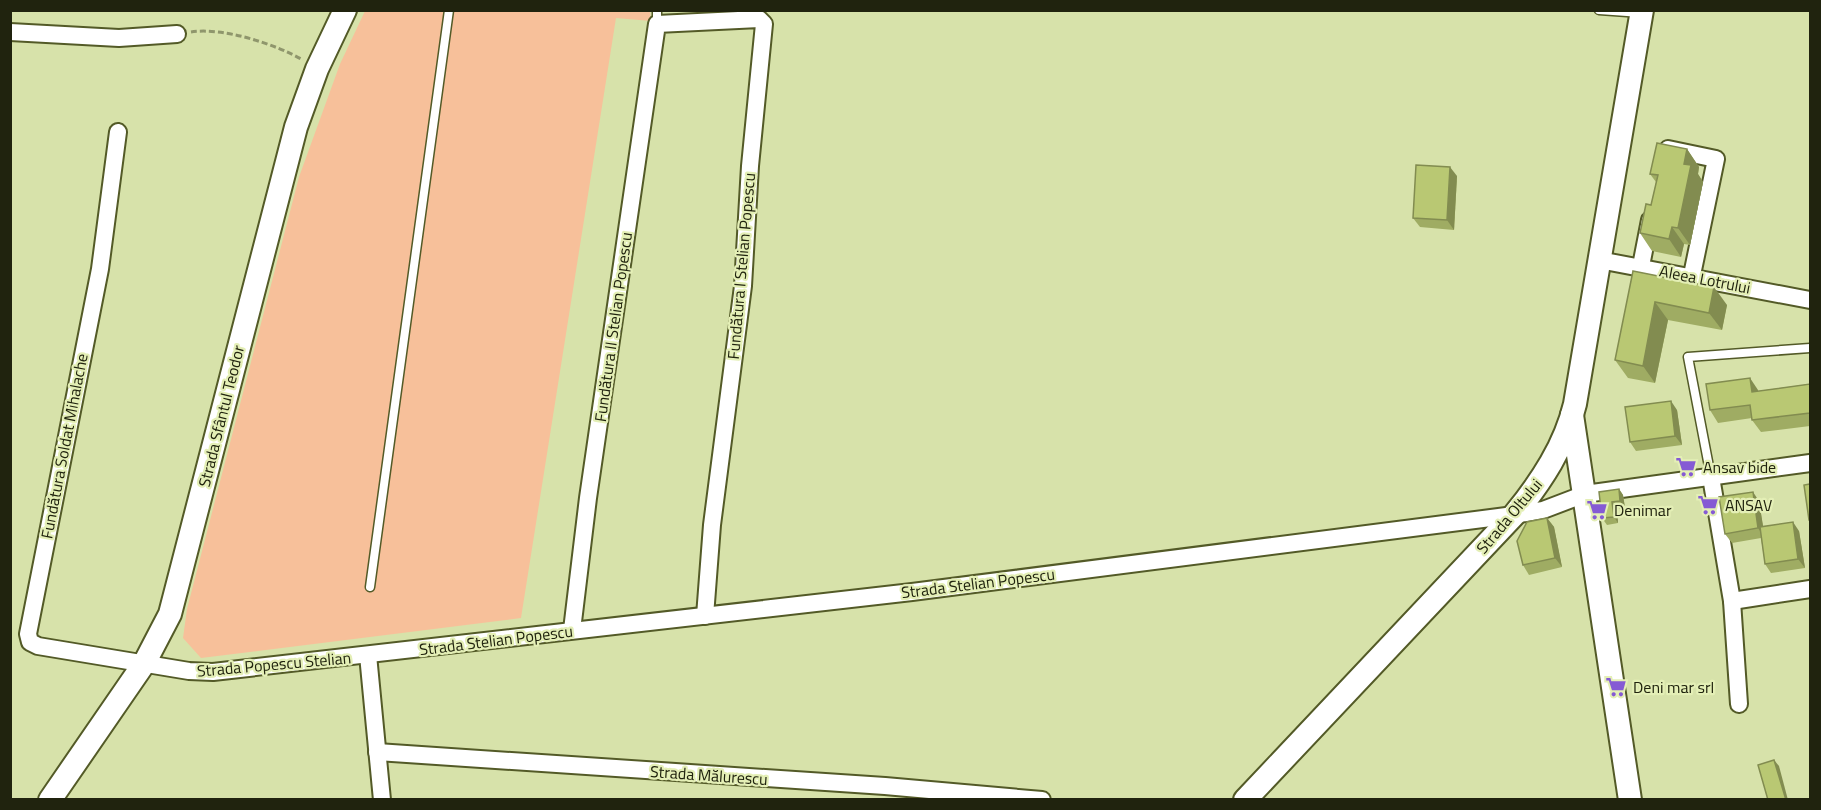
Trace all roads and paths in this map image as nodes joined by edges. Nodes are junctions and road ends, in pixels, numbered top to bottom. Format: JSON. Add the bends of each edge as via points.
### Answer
{"nodes":[{"id":1,"x":345,"y":10,"type":"edge"},
{"id":2,"x":449,"y":10,"type":"edge"},
{"id":3,"x":1599,"y":10,"type":"edge"},
{"id":4,"x":1641,"y":12,"type":"edge"},
{"id":5,"x":657,"y":17,"type":"edge"},
{"id":6,"x":10,"y":32,"type":"edge"},
{"id":7,"x":177,"y":34,"type":"joint"},
{"id":8,"x":317,"y":69,"type":"junction"},
{"id":9,"x":118,"y":132,"type":"dead end"},
{"id":10,"x":1662,"y":159,"type":"edge"},
{"id":11,"x":1654,"y":202,"type":"edge"},
{"id":12,"x":1599,"y":260,"type":"junction"},
{"id":13,"x":1641,"y":267,"type":"junction"},
{"id":14,"x":1692,"y":275,"type":"junction"},
{"id":15,"x":1810,"y":300,"type":"edge"},
{"id":16,"x":1810,"y":348,"type":"edge"},
{"id":17,"x":1572,"y":416,"type":"junction"},
{"id":18,"x":1810,"y":463,"type":"edge"},
{"id":19,"x":1711,"y":477,"type":"junction"},
{"id":20,"x":1585,"y":494,"type":"junction"},
{"id":21,"x":1514,"y":515,"type":"junction"},
{"id":22,"x":370,"y":587,"type":"dead end"},
{"id":23,"x":1810,"y":589,"type":"edge"},
{"id":24,"x":1732,"y":601,"type":"junction"},
{"id":25,"x":705,"y":616,"type":"junction"},
{"id":26,"x":572,"y":630,"type":"junction"},
{"id":27,"x":368,"y":655,"type":"junction"},
{"id":28,"x":145,"y":662,"type":"junction"},
{"id":29,"x":1739,"y":704,"type":"dead end"},
{"id":30,"x":377,"y":752,"type":"junction"},
{"id":31,"x":50,"y":800,"type":"edge"},
{"id":32,"x":382,"y":800,"type":"edge"},
{"id":33,"x":1042,"y":800,"type":"edge"},
{"id":34,"x":1245,"y":800,"type":"edge"},
{"id":35,"x":1630,"y":800,"type":"edge"}],
"edges":[{"from":1,"to":8,"type":"main road","name":"Strada Sfântul Teodor"},
{"from":2,"to":22,"type":"lane"},
{"from":3,"to":4,"type":"lane"},
{"from":4,"to":12,"type":"main road","name":"Strada Oltului"},
{"from":5,"to":25,"type":"street","name":"Fundătura I Stelian Popescu","via":[[759,19],[764,24],[742,286],[712,525]]},
{"from":5,"to":26,"type":"street","name":"Fundătura II Stelian Popescu"},
{"from":6,"to":7,"type":"street","via":[[119,38]]},
{"from":7,"to":8,"type":"path","via":[[197,31],[249,38],[273,45]]},
{"from":8,"to":28,"type":"main road","name":"Strada Sfântul Teodor","via":[[273,208],[178,590]]},
{"from":9,"to":28,"type":"street","name":"Fundătura Soldat Mihalache","via":[[100,269],[28,634],[30,642],[38,646]]},
{"from":10,"to":14,"type":"street","via":[[1664,148],[1716,159]]},
{"from":11,"to":13,"type":"street"},
{"from":12,"to":13,"type":"street","name":"Aleea Lotrului"},
{"from":12,"to":17,"type":"main road","name":"Strada Oltului"},
{"from":13,"to":14,"type":"street","name":"Aleea Lotrului"},
{"from":14,"to":15,"type":"street","name":"Aleea Lotrului"},
{"from":16,"to":19,"type":"lane","via":[[1688,357]]},
{"from":17,"to":20,"type":"main road"},
{"from":17,"to":21,"type":"main road","name":"Strada Oltului","via":[[1550,466]]},
{"from":18,"to":19,"type":"street","name":"Strada Stelian Popescu"},
{"from":19,"to":20,"type":"street","name":"Strada Stelian Popescu"},
{"from":19,"to":24,"type":"street"},
{"from":20,"to":21,"type":"street","name":"Strada Stelian Popescu","via":[[1543,510]]},
{"from":20,"to":35,"type":"main road"},
{"from":21,"to":25,"type":"street","name":"Strada Stelian Popescu"},
{"from":21,"to":34,"type":"main road","name":"Strada Oltului"},
{"from":23,"to":24,"type":"street"},
{"from":24,"to":29,"type":"street"},
{"from":25,"to":26,"type":"street","name":"Strada Stelian Popescu"},
{"from":26,"to":27,"type":"street","name":"Strada Stelian Popescu"},
{"from":27,"to":28,"type":"street","name":"Strada Popescu Stelian","via":[[213,672]]},
{"from":27,"to":30,"type":"street"},
{"from":28,"to":31,"type":"main road","name":"Strada Sfântul Teodor"},
{"from":30,"to":32,"type":"street"},
{"from":30,"to":33,"type":"street","name":"Strada Mălurescu"}]}
